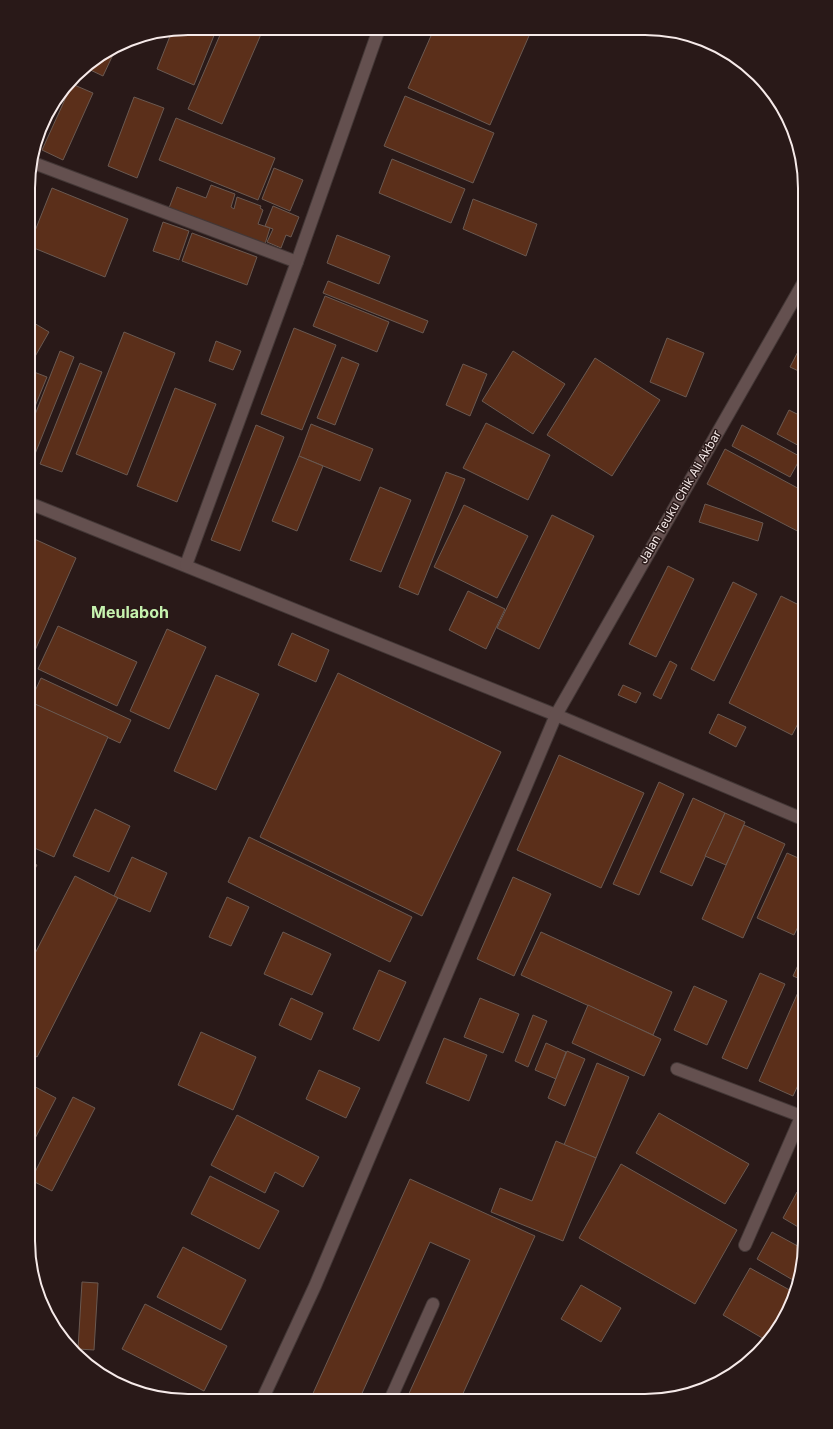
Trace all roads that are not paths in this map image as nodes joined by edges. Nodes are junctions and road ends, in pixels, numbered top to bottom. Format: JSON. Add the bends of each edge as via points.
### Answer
{"nodes":[{"id":1,"x":377,"y":35,"type":"edge"},
{"id":2,"x":37,"y":164,"type":"edge"},
{"id":3,"x":297,"y":262,"type":"junction"},
{"id":4,"x":798,"y":292,"type":"edge"},
{"id":5,"x":35,"y":505,"type":"edge"},
{"id":6,"x":186,"y":565,"type":"junction"},
{"id":7,"x":556,"y":715,"type":"junction"},
{"id":8,"x":798,"y":817,"type":"edge"},
{"id":9,"x":677,"y":1069,"type":"dead end"},
{"id":10,"x":798,"y":1110,"type":"edge"},
{"id":11,"x":798,"y":1123,"type":"edge"},
{"id":12,"x":745,"y":1245,"type":"dead end"},
{"id":13,"x":433,"y":1304,"type":"dead end"},
{"id":14,"x":265,"y":1394,"type":"edge"},
{"id":15,"x":393,"y":1394,"type":"edge"}],
"edges":[{"from":1,"to":3,"type":"street"},
{"from":2,"to":3,"type":"street"},
{"from":3,"to":6,"type":"street"},
{"from":4,"to":7,"type":"street","name":"Jalan Teuku Chik Ali Akbar"},
{"from":5,"to":6,"type":"street"},
{"from":6,"to":7,"type":"street"},
{"from":7,"to":8,"type":"street"},
{"from":7,"to":14,"type":"street","name":"Jalan Teuku Chik Ali Akbar","via":[[314,1286]]},
{"from":9,"to":10,"type":"street"},
{"from":11,"to":12,"type":"street"},
{"from":13,"to":15,"type":"street"}]}
